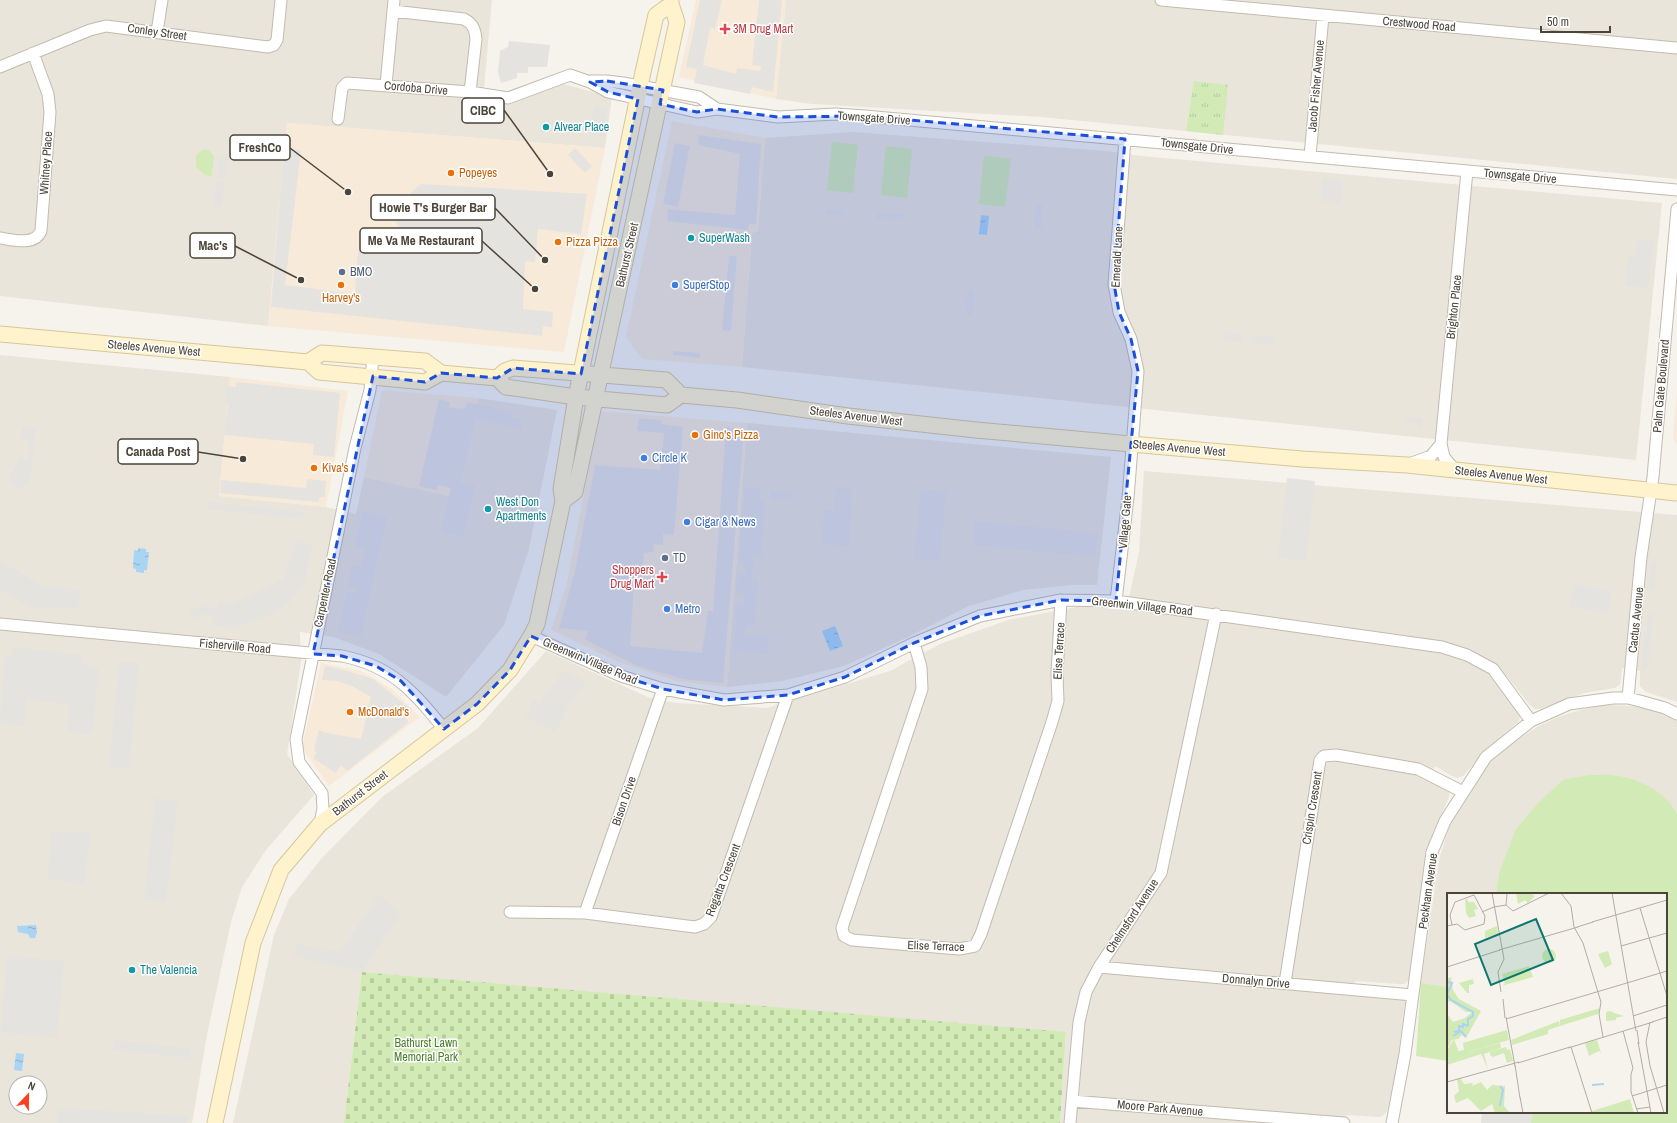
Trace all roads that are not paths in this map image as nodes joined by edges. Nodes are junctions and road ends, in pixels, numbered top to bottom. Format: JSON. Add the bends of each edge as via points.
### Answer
{"nodes":[{"id":1,"x":162,"y":0,"type":"edge"},
{"id":2,"x":281,"y":0,"type":"edge"},
{"id":3,"x":394,"y":0,"type":"edge"},
{"id":4,"x":1160,"y":0,"type":"edge"},
{"id":5,"x":671,"y":2,"type":"edge"},
{"id":6,"x":393,"y":12,"type":"junction"},
{"id":7,"x":1322,"y":16,"type":"junction"},
{"id":8,"x":157,"y":32,"type":"junction"},
{"id":9,"x":1677,"y":48,"type":"edge"},
{"id":10,"x":33,"y":53,"type":"junction"},
{"id":11,"x":0,"y":67,"type":"edge"},
{"id":12,"x":386,"y":85,"type":"junction"},
{"id":13,"x":470,"y":92,"type":"junction"},
{"id":14,"x":639,"y":92,"type":"junction"},
{"id":15,"x":661,"y":97,"type":"junction"},
{"id":16,"x":338,"y":119,"type":"dead end"},
{"id":17,"x":1124,"y":139,"type":"junction"},
{"id":18,"x":1310,"y":156,"type":"junction"},
{"id":19,"x":1467,"y":171,"type":"junction"},
{"id":20,"x":1677,"y":190,"type":"edge"},
{"id":21,"x":1677,"y":209,"type":"edge"},
{"id":22,"x":0,"y":238,"type":"edge"},
{"id":23,"x":0,"y":334,"type":"edge"},
{"id":24,"x":373,"y":356,"type":"junction"},
{"id":25,"x":308,"y":362,"type":"junction"},
{"id":26,"x":441,"y":374,"type":"junction"},
{"id":27,"x":581,"y":374,"type":"junction"},
{"id":28,"x":372,"y":376,"type":"junction"},
{"id":29,"x":600,"y":376,"type":"junction"},
{"id":30,"x":497,"y":378,"type":"junction"},
{"id":31,"x":681,"y":395,"type":"junction"},
{"id":32,"x":576,"y":397,"type":"junction"},
{"id":33,"x":595,"y":399,"type":"junction"},
{"id":34,"x":1131,"y":444,"type":"junction"},
{"id":35,"x":1441,"y":444,"type":"junction"},
{"id":36,"x":1407,"y":465,"type":"junction"},
{"id":37,"x":1455,"y":470,"type":"junction"},
{"id":38,"x":1651,"y":491,"type":"junction"},
{"id":39,"x":1677,"y":493,"type":"edge"},
{"id":40,"x":563,"y":501,"type":"junction"},
{"id":41,"x":1061,"y":600,"type":"junction"},
{"id":42,"x":1116,"y":601,"type":"junction"},
{"id":43,"x":1216,"y":614,"type":"junction"},
{"id":44,"x":0,"y":624,"type":"edge"},
{"id":45,"x":532,"y":636,"type":"junction"},
{"id":46,"x":914,"y":643,"type":"junction"},
{"id":47,"x":313,"y":654,"type":"junction"},
{"id":48,"x":663,"y":689,"type":"junction"},
{"id":49,"x":788,"y":695,"type":"junction"},
{"id":50,"x":1628,"y":698,"type":"junction"},
{"id":51,"x":1677,"y":714,"type":"edge"},
{"id":52,"x":1531,"y":721,"type":"junction"},
{"id":53,"x":444,"y":729,"type":"junction"},
{"id":54,"x":1463,"y":792,"type":"junction"},
{"id":55,"x":320,"y":824,"type":"junction"},
{"id":56,"x":510,"y":912,"type":"dead end"},
{"id":57,"x":585,"y":913,"type":"junction"},
{"id":58,"x":1099,"y":967,"type":"junction"},
{"id":59,"x":1285,"y":983,"type":"junction"},
{"id":60,"x":1413,"y":995,"type":"junction"},
{"id":61,"x":1072,"y":1101,"type":"junction"},
{"id":62,"x":214,"y":1123,"type":"edge"},
{"id":63,"x":1070,"y":1123,"type":"edge"},
{"id":64,"x":1344,"y":1123,"type":"edge"},
{"id":65,"x":1392,"y":1123,"type":"edge"}],
"edges":[{"from":1,"to":8,"type":"street"},
{"from":2,"to":8,"type":"street","name":"Conley Street","via":[[277,40],[274,45],[268,47]]},
{"from":3,"to":6,"type":"street"},
{"from":4,"to":7,"type":"street","name":"Crestwood Road"},
{"from":5,"to":14,"type":"main road","name":"Bathurst Street","via":[[656,15]]},
{"from":5,"to":15,"type":"main road","name":"Bathurst Street","via":[[676,22]]},
{"from":6,"to":12,"type":"street"},
{"from":6,"to":13,"type":"street","via":[[464,19],[471,24],[476,39]]},
{"from":7,"to":9,"type":"street","name":"Crestwood Road"},
{"from":7,"to":18,"type":"street","name":"Jacob Fisher Avenue"},
{"from":8,"to":10,"type":"street","name":"Conley Street","via":[[106,26]]},
{"from":10,"to":11,"type":"street","name":"Conley Street"},
{"from":10,"to":22,"type":"street","name":"Whitney Place","via":[[48,94],[50,112],[41,231],[34,240]]},
{"from":12,"to":13,"type":"street","name":"Cordoba Drive"},
{"from":12,"to":16,"type":"street","name":"Cordoba Drive","via":[[344,84]]},
{"from":13,"to":14,"type":"street","name":"Cordoba Drive","via":[[508,98],[570,75],[608,92]]},
{"from":14,"to":15,"type":"street","name":"Townsgate Drive"},
{"from":14,"to":27,"type":"main road","name":"Bathurst Street"},
{"from":15,"to":17,"type":"street","name":"Townsgate Drive","via":[[699,97],[717,109],[778,117],[836,114]]},
{"from":15,"to":29,"type":"main road","name":"Bathurst Street"},
{"from":17,"to":18,"type":"street","name":"Townsgate Drive"},
{"from":17,"to":34,"type":"street","name":"Emerald Lane","via":[[1114,284],[1119,312],[1127,327],[1137,364]]},
{"from":18,"to":19,"type":"street","name":"Townsgate Drive"},
{"from":19,"to":20,"type":"street","name":"Townsgate Drive"},
{"from":19,"to":35,"type":"street","name":"Brighton Place"},
{"from":21,"to":38,"type":"street","name":"Palm Gate Boulevard"},
{"from":23,"to":25,"type":"main road","name":"Steeles Avenue West"},
{"from":24,"to":25,"type":"main road","via":[[322,353]]},
{"from":24,"to":26,"type":"main road","via":[[425,361]]},
{"from":24,"to":28,"type":"street","name":"Carpenter Road"},
{"from":25,"to":28,"type":"main road","name":"Steeles Avenue West","via":[[319,372]]},
{"from":26,"to":28,"type":"main road","name":"Steeles Avenue West","via":[[424,382]]},
{"from":26,"to":30,"type":"main road","name":"Steeles Avenue West"},
{"from":27,"to":29,"type":"main road"},
{"from":27,"to":30,"type":"main road","via":[[513,368]]},
{"from":27,"to":32,"type":"main road","name":"Bathurst Street"},
{"from":28,"to":47,"type":"street","name":"Carpenter Road"},
{"from":29,"to":31,"type":"main road","via":[[666,380]]},
{"from":29,"to":33,"type":"main road","name":"Bathurst Street"},
{"from":30,"to":32,"type":"main road","name":"Steeles Avenue West","via":[[506,387]]},
{"from":31,"to":33,"type":"main road","name":"Steeles Avenue West","via":[[667,405]]},
{"from":31,"to":34,"type":"main road","name":"Steeles Avenue West","via":[[968,429]]},
{"from":32,"to":33,"type":"main road","name":"Steeles Avenue West"},
{"from":32,"to":40,"type":"main road","name":"Bathurst Street","via":[[561,489]]},
{"from":33,"to":40,"type":"main road","name":"Bathurst Street","via":[[575,492]]},
{"from":34,"to":36,"type":"main road","name":"Steeles Avenue West"},
{"from":34,"to":42,"type":"street","name":"Village Gate","via":[[1128,498]]},
{"from":35,"to":36,"type":"street","via":[[1431,456]]},
{"from":35,"to":37,"type":"street","name":"Brighton Place","via":[[1444,456]]},
{"from":36,"to":37,"type":"main road","name":"Steeles Avenue West"},
{"from":37,"to":38,"type":"main road","name":"Steeles Avenue West"},
{"from":38,"to":39,"type":"main road","name":"Steeles Avenue West"},
{"from":38,"to":50,"type":"street","name":"Cactus Avenue","via":[[1641,557]]},
{"from":40,"to":45,"type":"main road","name":"Bathurst Street","via":[[544,596]]},
{"from":41,"to":42,"type":"street","name":"Greenwin Village Road"},
{"from":41,"to":46,"type":"street","name":"Greenwin Village Road","via":[[980,616]]},
{"from":41,"to":46,"type":"street","name":"Elise Terrace","via":[[1058,700],[1052,722],[981,934],[974,946],[959,949],[852,940],[844,936],[842,928],[922,690],[921,668]]},
{"from":42,"to":43,"type":"street","name":"Greenwin Village Road"},
{"from":43,"to":52,"type":"street","name":"Greenwin Village Road","via":[[1442,646],[1467,655],[1493,669]]},
{"from":43,"to":58,"type":"street","name":"Chelmsford Avenue","via":[[1161,873]]},
{"from":44,"to":47,"type":"street","name":"Fisherville Road"},
{"from":45,"to":48,"type":"street","name":"Greenwin Village Road","via":[[621,676]]},
{"from":45,"to":53,"type":"main road","name":"Bathurst Street","via":[[510,670],[477,704]]},
{"from":46,"to":49,"type":"street","name":"Greenwin Village Road","via":[[844,677]]},
{"from":47,"to":53,"type":"street","name":"Fisherville Road","via":[[356,659],[382,669],[401,681]]},
{"from":47,"to":55,"type":"street","name":"Carpenter Road","via":[[296,739],[299,762],[322,793]]},
{"from":48,"to":49,"type":"street","name":"Greenwin Village Road","via":[[724,700]]},
{"from":48,"to":57,"type":"street","name":"Bison Drive"},
{"from":49,"to":57,"type":"street","name":"Regatta Crescent","via":[[711,917],[704,924],[695,927]]},
{"from":50,"to":51,"type":"street"},
{"from":50,"to":52,"type":"street","name":"Peckham Avenue","via":[[1569,704]]},
{"from":52,"to":54,"type":"street","name":"Peckham Avenue","via":[[1486,757]]},
{"from":53,"to":55,"type":"main road","name":"Bathurst Street"},
{"from":54,"to":59,"type":"street","name":"Crispin Crescent","via":[[1418,769],[1336,755],[1324,756],[1320,760]]},
{"from":54,"to":60,"type":"street","name":"Peckham Avenue","via":[[1445,821],[1432,852]]},
{"from":55,"to":62,"type":"main road","name":"Bathurst Street","via":[[281,870],[253,943]]},
{"from":56,"to":57,"type":"street","name":"Regatta Crescent"},
{"from":58,"to":59,"type":"street","name":"Donnalyn Drive"},
{"from":58,"to":61,"type":"street","name":"Chelmsford Avenue","via":[[1086,992],[1079,1022]]},
{"from":59,"to":60,"type":"street","name":"Donnalyn Drive"},
{"from":60,"to":65,"type":"street","name":"Peckham Avenue"},
{"from":61,"to":63,"type":"street","name":"Chelmsford Avenue"},
{"from":61,"to":64,"type":"street","name":"Moore Park Avenue"}]}
